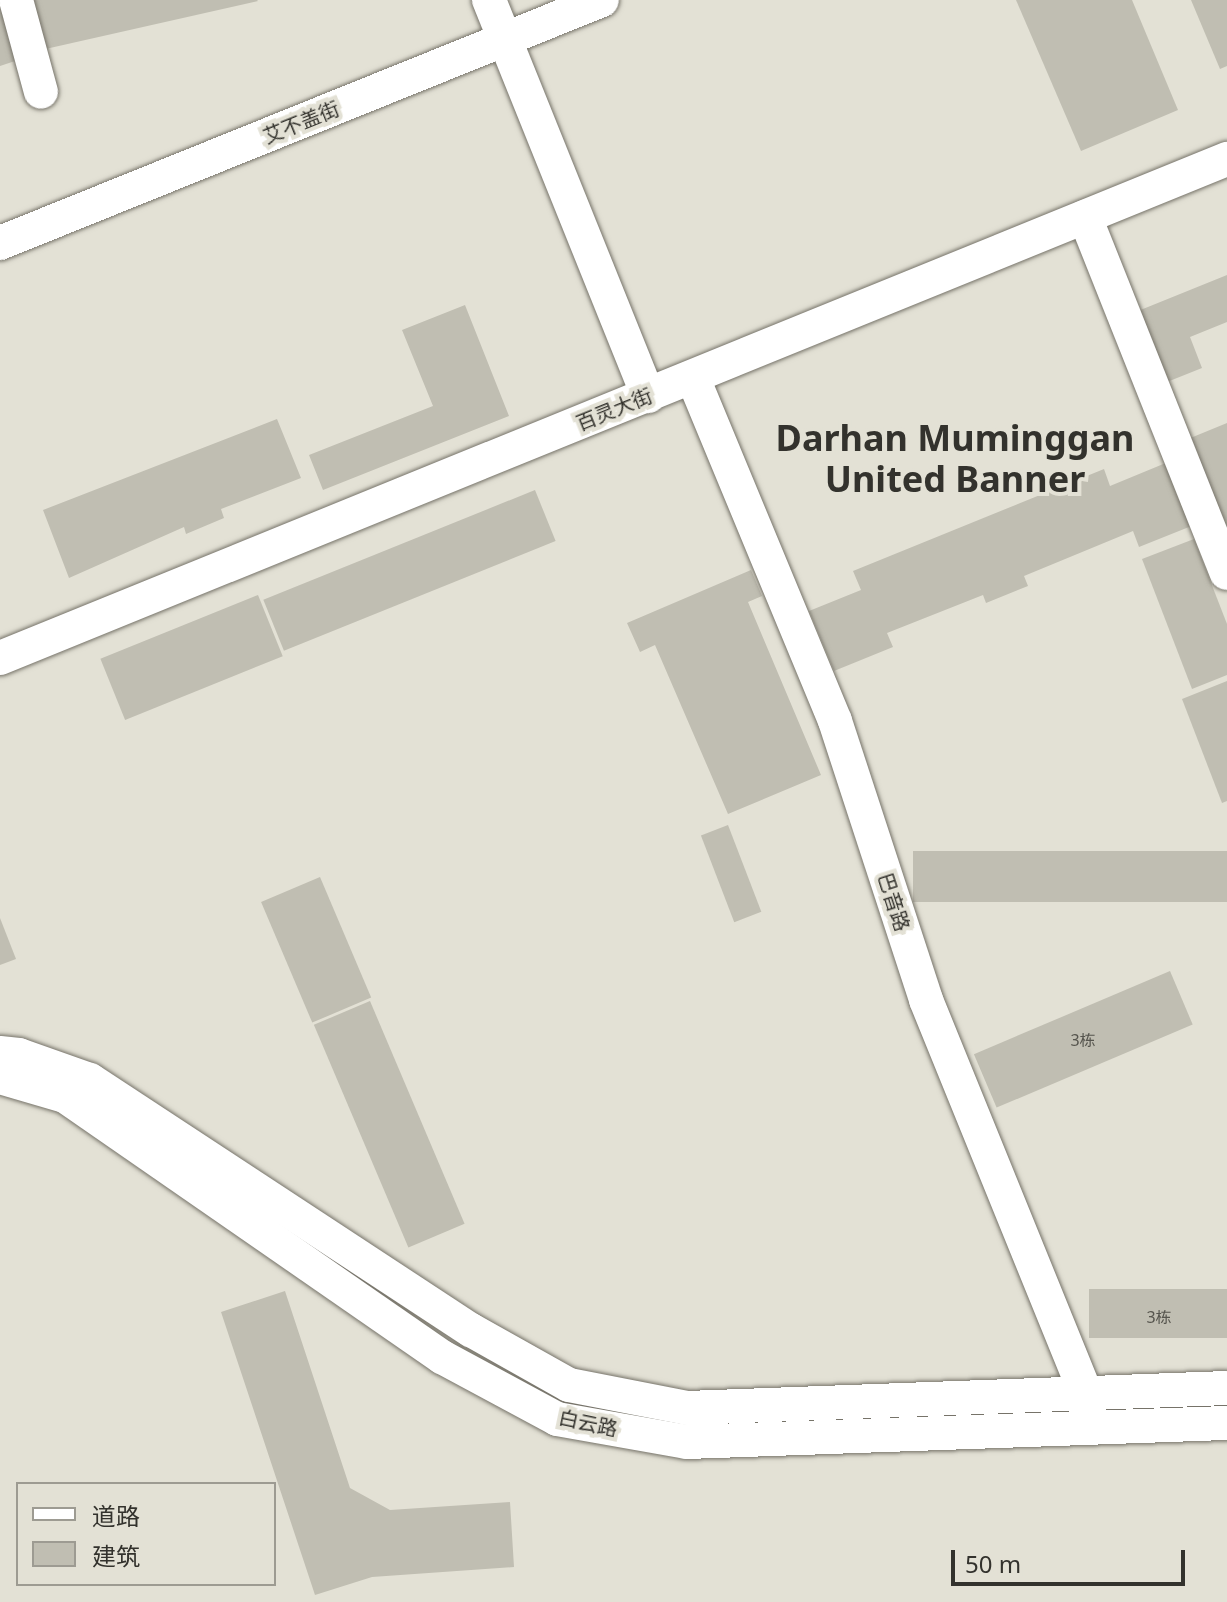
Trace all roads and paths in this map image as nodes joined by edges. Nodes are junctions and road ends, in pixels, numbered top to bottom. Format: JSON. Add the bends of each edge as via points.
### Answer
{"nodes":[{"id":1,"x":16,"y":0,"type":"edge"},
{"id":2,"x":489,"y":0,"type":"edge"},
{"id":3,"x":602,"y":0,"type":"edge"},
{"id":4,"x":502,"y":42,"type":"junction"},
{"id":5,"x":41,"y":92,"type":"dead end"},
{"id":6,"x":1227,"y":159,"type":"edge"},
{"id":7,"x":1085,"y":217,"type":"junction"},
{"id":8,"x":0,"y":243,"type":"edge"},
{"id":9,"x":693,"y":378,"type":"junction"},
{"id":10,"x":648,"y":396,"type":"junction"},
{"id":11,"x":1227,"y":573,"type":"edge"},
{"id":12,"x":0,"y":658,"type":"edge"},
{"id":13,"x":0,"y":1053,"type":"edge"},
{"id":14,"x":0,"y":1077,"type":"edge"},
{"id":15,"x":1227,"y":1388,"type":"edge"},
{"id":16,"x":1086,"y":1394,"type":"junction"},
{"id":17,"x":1227,"y":1423,"type":"edge"},
{"id":18,"x":1088,"y":1429,"type":"junction"}],
"edges":[{"from":1,"to":5,"type":"street"},
{"from":2,"to":4,"type":"street"},
{"from":3,"to":4,"type":"street","name":"艾不盖街"},
{"from":4,"to":8,"type":"street","name":"艾不盖街"},
{"from":4,"to":10,"type":"street"},
{"from":6,"to":7,"type":"street","name":"百灵大街"},
{"from":7,"to":9,"type":"street","name":"百灵大街"},
{"from":7,"to":11,"type":"street"},
{"from":9,"to":10,"type":"street","name":"百灵大街"},
{"from":9,"to":16,"type":"street","name":"巴音路","via":[[835,721],[926,1000]]},
{"from":10,"to":12,"type":"street","name":"百灵大街"},
{"from":13,"to":16,"type":"street","name":"白云路","via":[[90,1080],[471,1330],[569,1385],[687,1408]]},
{"from":14,"to":18,"type":"street","name":"白云路","via":[[65,1096],[442,1357],[557,1419],[687,1442]]},
{"from":15,"to":16,"type":"street","name":"白云路"},
{"from":16,"to":18,"type":"street","name":"巴音路"},
{"from":17,"to":18,"type":"street","name":"白云路"}]}
